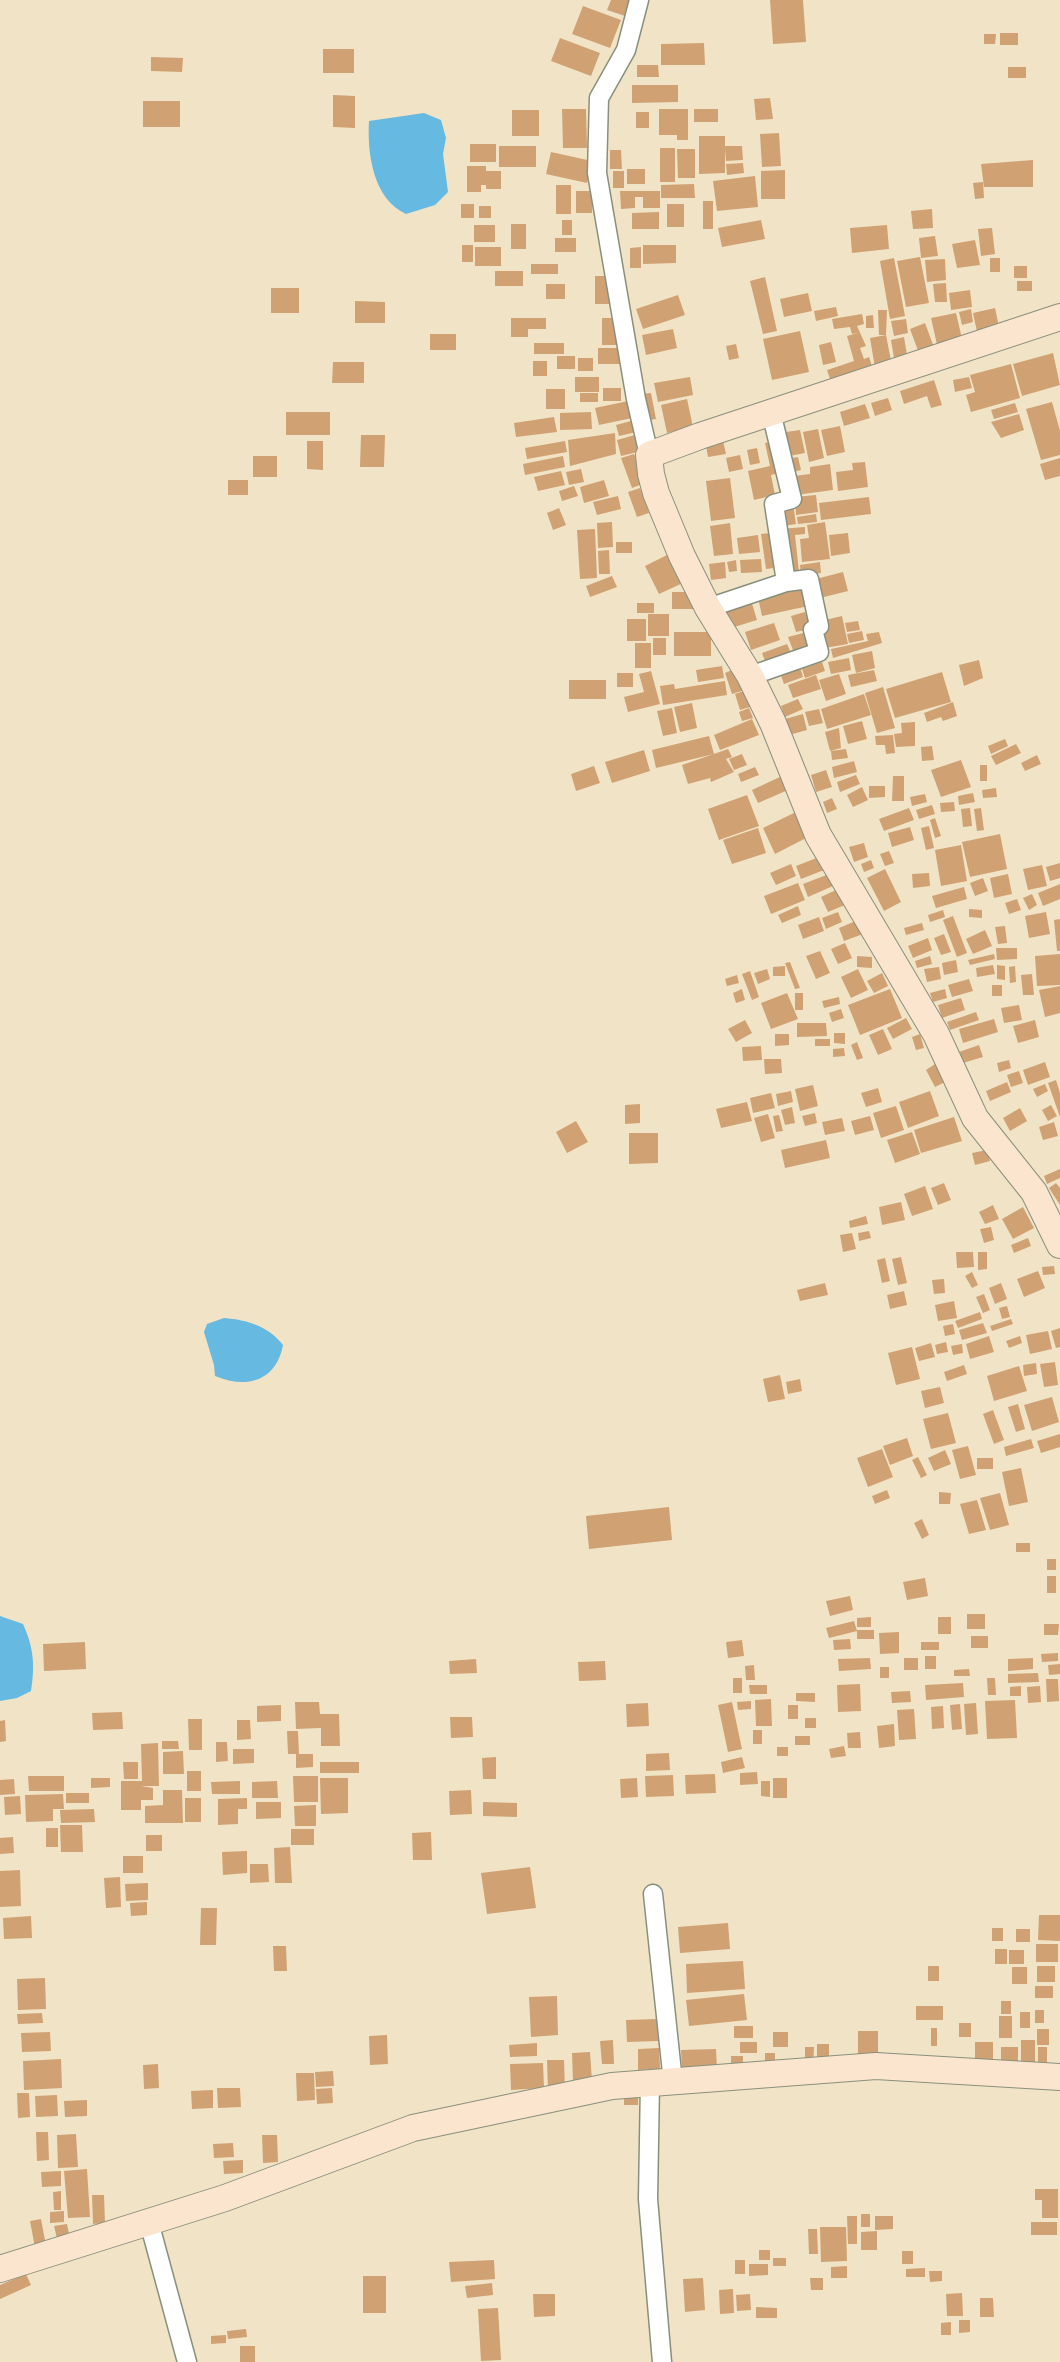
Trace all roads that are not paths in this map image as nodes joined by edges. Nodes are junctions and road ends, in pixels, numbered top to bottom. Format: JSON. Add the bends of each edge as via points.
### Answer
{"nodes":[{"id":1,"x":639,"y":0,"type":"edge"},
{"id":2,"x":1060,"y":317,"type":"edge"},
{"id":3,"x":771,"y":412,"type":"junction"},
{"id":4,"x":650,"y":455,"type":"junction"},
{"id":5,"x":786,"y":582,"type":"junction"},
{"id":6,"x":708,"y":608,"type":"junction"},
{"id":7,"x":750,"y":676,"type":"junction"},
{"id":8,"x":1060,"y":1245,"type":"edge"},
{"id":9,"x":654,"y":1894,"type":"dead end"},
{"id":10,"x":1060,"y":2077,"type":"edge"},
{"id":11,"x":661,"y":2082,"type":"junction"},
{"id":12,"x":149,"y":2222,"type":"junction"},
{"id":13,"x":0,"y":2269,"type":"edge"},
{"id":14,"x":187,"y":2362,"type":"edge"},
{"id":15,"x":662,"y":2362,"type":"edge"}],
"edges":[{"from":1,"to":4,"type":"street","via":[[626,50],[599,98],[597,173],[636,399]]},
{"from":2,"to":3,"type":"main road"},
{"from":3,"to":4,"type":"main road"},
{"from":3,"to":5,"type":"street","via":[[792,499],[774,504]]},
{"from":4,"to":6,"type":"main road","via":[[656,494]]},
{"from":5,"to":6,"type":"street"},
{"from":5,"to":7,"type":"street","via":[[809,579],[819,626],[813,630],[819,652]]},
{"from":6,"to":7,"type":"main road"},
{"from":7,"to":8,"type":"main road","via":[[818,835],[936,1035],[975,1118],[1034,1192]]},
{"from":9,"to":11,"type":"street"},
{"from":10,"to":11,"type":"main road","via":[[876,2066]]},
{"from":11,"to":12,"type":"main road","via":[[612,2086],[413,2128]]},
{"from":11,"to":15,"type":"street","via":[[648,2199]]},
{"from":12,"to":13,"type":"main road"},
{"from":12,"to":14,"type":"street"}]}
